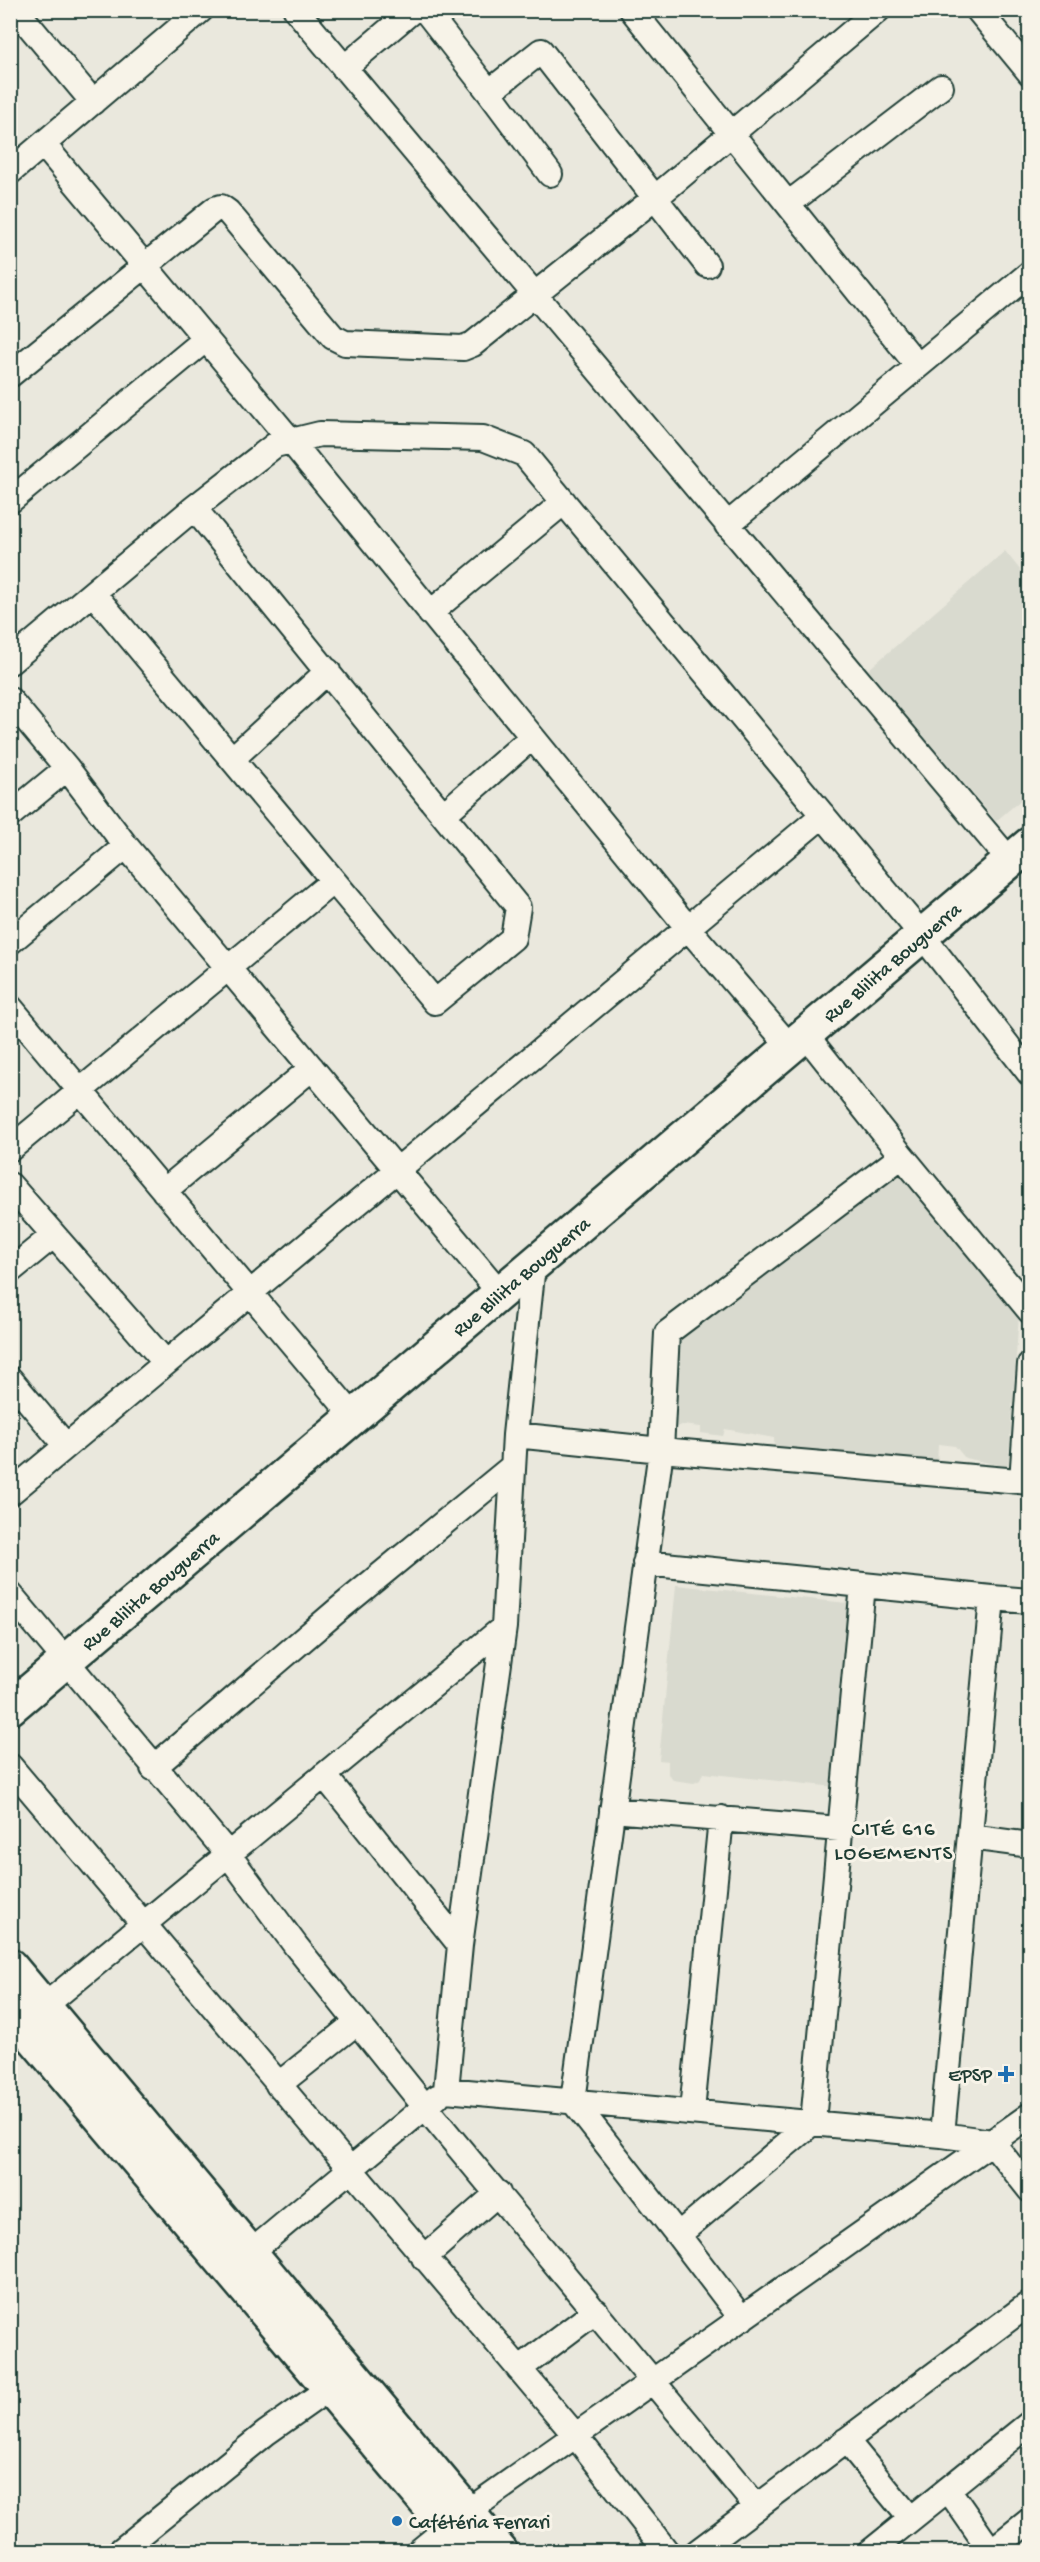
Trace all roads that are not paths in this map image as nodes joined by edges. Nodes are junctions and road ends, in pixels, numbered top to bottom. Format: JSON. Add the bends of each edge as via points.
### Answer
{"nodes":[{"id":1,"x":16,"y":10,"type":"edge"},
{"id":2,"x":201,"y":10,"type":"edge"},
{"id":3,"x":296,"y":10,"type":"edge"},
{"id":4,"x":413,"y":10,"type":"edge"},
{"id":5,"x":425,"y":10,"type":"edge"},
{"id":6,"x":632,"y":10,"type":"edge"},
{"id":7,"x":878,"y":10,"type":"edge"},
{"id":8,"x":978,"y":10,"type":"edge"},
{"id":9,"x":344,"y":68,"type":"junction"},
{"id":10,"x":1029,"y":73,"type":"edge"},
{"id":11,"x":941,"y":87,"type":"dead end"},
{"id":12,"x":489,"y":92,"type":"junction"},
{"id":13,"x":93,"y":102,"type":"junction"},
{"id":14,"x":732,"y":133,"type":"junction"},
{"id":15,"x":44,"y":144,"type":"junction"},
{"id":16,"x":10,"y":172,"type":"edge"},
{"id":17,"x":550,"y":174,"type":"dead end"},
{"id":18,"x":655,"y":198,"type":"junction"},
{"id":19,"x":788,"y":204,"type":"junction"},
{"id":20,"x":144,"y":265,"type":"junction"},
{"id":21,"x":707,"y":265,"type":"dead end"},
{"id":22,"x":1029,"y":273,"type":"edge"},
{"id":23,"x":536,"y":296,"type":"junction"},
{"id":24,"x":206,"y":339,"type":"junction"},
{"id":25,"x":918,"y":366,"type":"junction"},
{"id":26,"x":10,"y":375,"type":"edge"},
{"id":27,"x":291,"y":441,"type":"junction"},
{"id":28,"x":10,"y":501,"type":"edge"},
{"id":29,"x":564,"y":502,"type":"junction"},
{"id":30,"x":194,"y":508,"type":"junction"},
{"id":31,"x":728,"y":525,"type":"junction"},
{"id":32,"x":93,"y":592,"type":"junction"},
{"id":33,"x":430,"y":613,"type":"junction"},
{"id":34,"x":10,"y":662,"type":"edge"},
{"id":35,"x":328,"y":671,"type":"junction"},
{"id":36,"x":10,"y":700,"type":"edge"},
{"id":37,"x":532,"y":737,"type":"junction"},
{"id":38,"x":232,"y":759,"type":"junction"},
{"id":39,"x":67,"y":768,"type":"junction"},
{"id":40,"x":444,"y":814,"type":"junction"},
{"id":41,"x":823,"y":814,"type":"junction"},
{"id":42,"x":10,"y":815,"type":"edge"},
{"id":43,"x":126,"y":846,"type":"junction"},
{"id":44,"x":1024,"y":849,"type":"edge"},
{"id":45,"x":333,"y":881,"type":"junction"},
{"id":46,"x":687,"y":928,"type":"junction"},
{"id":47,"x":922,"y":935,"type":"junction"},
{"id":48,"x":10,"y":942,"type":"edge"},
{"id":49,"x":228,"y":968,"type":"junction"},
{"id":50,"x":10,"y":1007,"type":"edge"},
{"id":51,"x":797,"y":1041,"type":"junction"},
{"id":52,"x":312,"y":1068,"type":"junction"},
{"id":53,"x":1029,"y":1074,"type":"edge"},
{"id":54,"x":81,"y":1091,"type":"junction"},
{"id":55,"x":10,"y":1149,"type":"edge"},
{"id":56,"x":902,"y":1156,"type":"junction"},
{"id":57,"x":397,"y":1171,"type":"junction"},
{"id":58,"x":10,"y":1185,"type":"edge"},
{"id":59,"x":164,"y":1191,"type":"junction"},
{"id":60,"x":54,"y":1235,"type":"junction"},
{"id":61,"x":533,"y":1265,"type":"junction"},
{"id":62,"x":10,"y":1271,"type":"edge"},
{"id":63,"x":250,"y":1293,"type":"junction"},
{"id":64,"x":500,"y":1293,"type":"junction"},
{"id":65,"x":1029,"y":1311,"type":"edge"},
{"id":66,"x":166,"y":1363,"type":"junction"},
{"id":67,"x":1029,"y":1364,"type":"edge"},
{"id":68,"x":10,"y":1379,"type":"edge"},
{"id":69,"x":354,"y":1417,"type":"junction"},
{"id":70,"x":515,"y":1435,"type":"junction"},
{"id":71,"x":66,"y":1446,"type":"junction"},
{"id":72,"x":661,"y":1450,"type":"junction"},
{"id":73,"x":513,"y":1466,"type":"junction"},
{"id":74,"x":1026,"y":1482,"type":"edge"},
{"id":75,"x":10,"y":1493,"type":"edge"},
{"id":76,"x":645,"y":1563,"type":"junction"},
{"id":77,"x":863,"y":1585,"type":"junction"},
{"id":78,"x":10,"y":1594,"type":"edge"},
{"id":79,"x":992,"y":1598,"type":"junction"},
{"id":80,"x":1029,"y":1601,"type":"edge"},
{"id":81,"x":504,"y":1627,"type":"junction"},
{"id":82,"x":65,"y":1661,"type":"junction"},
{"id":83,"x":10,"y":1708,"type":"edge"},
{"id":84,"x":10,"y":1766,"type":"edge"},
{"id":85,"x":153,"y":1768,"type":"junction"},
{"id":86,"x":324,"y":1775,"type":"junction"},
{"id":87,"x":612,"y":1810,"type":"junction"},
{"id":88,"x":721,"y":1818,"type":"junction"},
{"id":89,"x":840,"y":1829,"type":"junction"},
{"id":90,"x":970,"y":1837,"type":"junction"},
{"id":91,"x":1029,"y":1845,"type":"edge"},
{"id":92,"x":228,"y":1854,"type":"junction"},
{"id":93,"x":144,"y":1923,"type":"junction"},
{"id":94,"x":460,"y":1945,"type":"junction"},
{"id":95,"x":10,"y":1966,"type":"edge"},
{"id":96,"x":22,"y":2018,"type":"edge"},
{"id":97,"x":357,"y":2022,"type":"junction"},
{"id":98,"x":278,"y":2085,"type":"junction"},
{"id":99,"x":446,"y":2090,"type":"junction"},
{"id":100,"x":573,"y":2101,"type":"junction"},
{"id":101,"x":426,"y":2108,"type":"junction"},
{"id":102,"x":692,"y":2111,"type":"junction"},
{"id":103,"x":1029,"y":2115,"type":"edge"},
{"id":104,"x":813,"y":2122,"type":"junction"},
{"id":105,"x":942,"y":2135,"type":"junction"},
{"id":106,"x":992,"y":2142,"type":"junction"},
{"id":107,"x":351,"y":2172,"type":"junction"},
{"id":108,"x":1029,"y":2190,"type":"edge"},
{"id":109,"x":498,"y":2193,"type":"junction"},
{"id":110,"x":678,"y":2235,"type":"junction"},
{"id":111,"x":424,"y":2258,"type":"junction"},
{"id":112,"x":239,"y":2262,"type":"junction"},
{"id":113,"x":1029,"y":2303,"type":"edge"},
{"id":114,"x":596,"y":2311,"type":"junction"},
{"id":115,"x":742,"y":2319,"type":"junction"},
{"id":116,"x":519,"y":2369,"type":"junction"},
{"id":117,"x":340,"y":2381,"type":"junction"},
{"id":118,"x":654,"y":2381,"type":"junction"},
{"id":119,"x":1029,"y":2423,"type":"edge"},
{"id":120,"x":575,"y":2435,"type":"junction"},
{"id":121,"x":846,"y":2440,"type":"junction"},
{"id":122,"x":948,"y":2489,"type":"junction"},
{"id":123,"x":757,"y":2507,"type":"junction"},
{"id":124,"x":911,"y":2519,"type":"junction"},
{"id":125,"x":1029,"y":2520,"type":"edge"},
{"id":126,"x":461,"y":2530,"type":"edge"},
{"id":127,"x":991,"y":2551,"type":"edge"},
{"id":128,"x":119,"y":2552,"type":"edge"},
{"id":129,"x":418,"y":2552,"type":"edge"},
{"id":130,"x":501,"y":2552,"type":"edge"},
{"id":131,"x":667,"y":2552,"type":"edge"},
{"id":132,"x":697,"y":2552,"type":"edge"},
{"id":133,"x":870,"y":2552,"type":"edge"}],
"edges":[{"from":1,"to":13,"type":"street"},
{"from":2,"to":13,"type":"street"},
{"from":3,"to":9,"type":"street"},
{"from":4,"to":9,"type":"street"},
{"from":5,"to":12,"type":"street"},
{"from":6,"to":14,"type":"street"},
{"from":7,"to":14,"type":"street"},
{"from":8,"to":10,"type":"street"},
{"from":9,"to":23,"type":"street"},
{"from":11,"to":19,"type":"street"},
{"from":12,"to":17,"type":"street"},
{"from":12,"to":18,"type":"street","via":[[541,51]]},
{"from":13,"to":15,"type":"street"},
{"from":14,"to":18,"type":"street"},
{"from":14,"to":19,"type":"street"},
{"from":15,"to":16,"type":"street"},
{"from":15,"to":20,"type":"street"},
{"from":18,"to":21,"type":"street"},
{"from":18,"to":23,"type":"street"},
{"from":19,"to":25,"type":"street"},
{"from":20,"to":23,"type":"street","via":[[221,207],[323,328],[345,343],[463,348]]},
{"from":20,"to":24,"type":"street"},
{"from":20,"to":26,"type":"street"},
{"from":22,"to":25,"type":"street"},
{"from":23,"to":31,"type":"street"},
{"from":24,"to":27,"type":"street"},
{"from":24,"to":28,"type":"street"},
{"from":25,"to":31,"type":"street"},
{"from":27,"to":29,"type":"street","via":[[320,434],[483,438],[524,454]]},
{"from":27,"to":30,"type":"street","via":[[275,445]]},
{"from":27,"to":33,"type":"street"},
{"from":29,"to":33,"type":"street"},
{"from":29,"to":41,"type":"street"},
{"from":30,"to":32,"type":"street"},
{"from":30,"to":35,"type":"street"},
{"from":31,"to":44,"type":"street"},
{"from":32,"to":34,"type":"street"},
{"from":32,"to":38,"type":"street"},
{"from":33,"to":37,"type":"street"},
{"from":35,"to":38,"type":"street"},
{"from":35,"to":40,"type":"street"},
{"from":36,"to":39,"type":"street"},
{"from":37,"to":40,"type":"street"},
{"from":37,"to":46,"type":"street"},
{"from":38,"to":45,"type":"street"},
{"from":39,"to":42,"type":"street"},
{"from":39,"to":43,"type":"street"},
{"from":40,"to":45,"type":"street","via":[[518,907],[513,938],[435,1002]]},
{"from":41,"to":46,"type":"street"},
{"from":41,"to":47,"type":"street"},
{"from":43,"to":48,"type":"street"},
{"from":43,"to":49,"type":"street"},
{"from":44,"to":47,"type":"street","name":"Rue Blilita Bouguerra"},
{"from":45,"to":49,"type":"street"},
{"from":46,"to":51,"type":"street"},
{"from":46,"to":57,"type":"street"},
{"from":47,"to":51,"type":"street","name":"Rue Blilita Bouguerra"},
{"from":47,"to":53,"type":"street"},
{"from":49,"to":52,"type":"street"},
{"from":49,"to":54,"type":"street"},
{"from":50,"to":54,"type":"street"},
{"from":51,"to":56,"type":"street"},
{"from":51,"to":61,"type":"street","name":"Rue Blilita Bouguerra"},
{"from":52,"to":57,"type":"street"},
{"from":52,"to":59,"type":"street"},
{"from":54,"to":55,"type":"street"},
{"from":54,"to":59,"type":"street"},
{"from":56,"to":65,"type":"street"},
{"from":56,"to":72,"type":"street","via":[[667,1334]]},
{"from":57,"to":63,"type":"street"},
{"from":57,"to":64,"type":"street"},
{"from":58,"to":60,"type":"street"},
{"from":59,"to":63,"type":"street"},
{"from":60,"to":62,"type":"street"},
{"from":60,"to":66,"type":"street"},
{"from":61,"to":64,"type":"street","name":"Rue Blilita Bouguerra"},
{"from":61,"to":70,"type":"street"},
{"from":63,"to":66,"type":"street"},
{"from":63,"to":69,"type":"street"},
{"from":64,"to":69,"type":"street","name":"Rue Blilita Bouguerra"},
{"from":66,"to":71,"type":"street"},
{"from":67,"to":74,"type":"street"},
{"from":68,"to":71,"type":"street"},
{"from":69,"to":82,"type":"street","name":"Rue Blilita Bouguerra"},
{"from":70,"to":72,"type":"street"},
{"from":70,"to":73,"type":"street"},
{"from":71,"to":75,"type":"street"},
{"from":72,"to":74,"type":"street"},
{"from":72,"to":76,"type":"street"},
{"from":73,"to":81,"type":"street"},
{"from":73,"to":85,"type":"street"},
{"from":76,"to":77,"type":"street"},
{"from":76,"to":87,"type":"street"},
{"from":77,"to":79,"type":"street"},
{"from":77,"to":89,"type":"street"},
{"from":78,"to":82,"type":"street"},
{"from":79,"to":80,"type":"street"},
{"from":79,"to":90,"type":"street"},
{"from":81,"to":86,"type":"street"},
{"from":81,"to":94,"type":"street"},
{"from":82,"to":83,"type":"street","name":"Rue Blilita Bouguerra"},
{"from":82,"to":85,"type":"street"},
{"from":84,"to":93,"type":"street"},
{"from":85,"to":92,"type":"street"},
{"from":86,"to":92,"type":"street"},
{"from":86,"to":94,"type":"street"},
{"from":87,"to":88,"type":"street"},
{"from":87,"to":100,"type":"street"},
{"from":88,"to":89,"type":"street"},
{"from":88,"to":102,"type":"street"},
{"from":89,"to":104,"type":"street"},
{"from":90,"to":91,"type":"street"},
{"from":90,"to":105,"type":"street"},
{"from":92,"to":93,"type":"street"},
{"from":92,"to":97,"type":"street"},
{"from":93,"to":96,"type":"street"},
{"from":93,"to":98,"type":"street"},
{"from":94,"to":99,"type":"street"},
{"from":95,"to":96,"type":"street"},
{"from":96,"to":112,"type":"street"},
{"from":97,"to":98,"type":"street"},
{"from":97,"to":101,"type":"street"},
{"from":98,"to":107,"type":"street"},
{"from":99,"to":100,"type":"street"},
{"from":99,"to":101,"type":"street"},
{"from":100,"to":102,"type":"street"},
{"from":100,"to":110,"type":"street"},
{"from":101,"to":107,"type":"street"},
{"from":101,"to":109,"type":"street"},
{"from":102,"to":104,"type":"street"},
{"from":103,"to":106,"type":"street"},
{"from":104,"to":105,"type":"street"},
{"from":104,"to":110,"type":"street"},
{"from":105,"to":106,"type":"street"},
{"from":106,"to":108,"type":"street"},
{"from":106,"to":115,"type":"street"},
{"from":107,"to":111,"type":"street"},
{"from":107,"to":112,"type":"street"},
{"from":109,"to":111,"type":"street"},
{"from":109,"to":114,"type":"street"},
{"from":110,"to":115,"type":"street"},
{"from":111,"to":116,"type":"street"},
{"from":112,"to":117,"type":"street"},
{"from":113,"to":121,"type":"street"},
{"from":114,"to":116,"type":"street"},
{"from":114,"to":118,"type":"street"},
{"from":115,"to":118,"type":"street"},
{"from":116,"to":120,"type":"street"},
{"from":117,"to":126,"type":"street"},
{"from":117,"to":128,"type":"street","via":[[266,2433]]},
{"from":118,"to":120,"type":"street"},
{"from":118,"to":123,"type":"street"},
{"from":119,"to":122,"type":"street"},
{"from":120,"to":126,"type":"street"},
{"from":120,"to":131,"type":"street"},
{"from":121,"to":123,"type":"street"},
{"from":121,"to":124,"type":"street"},
{"from":122,"to":124,"type":"street"},
{"from":122,"to":127,"type":"street"},
{"from":123,"to":132,"type":"street"},
{"from":124,"to":133,"type":"street"},
{"from":125,"to":127,"type":"street"},
{"from":126,"to":129,"type":"street"},
{"from":126,"to":130,"type":"street"}]}
